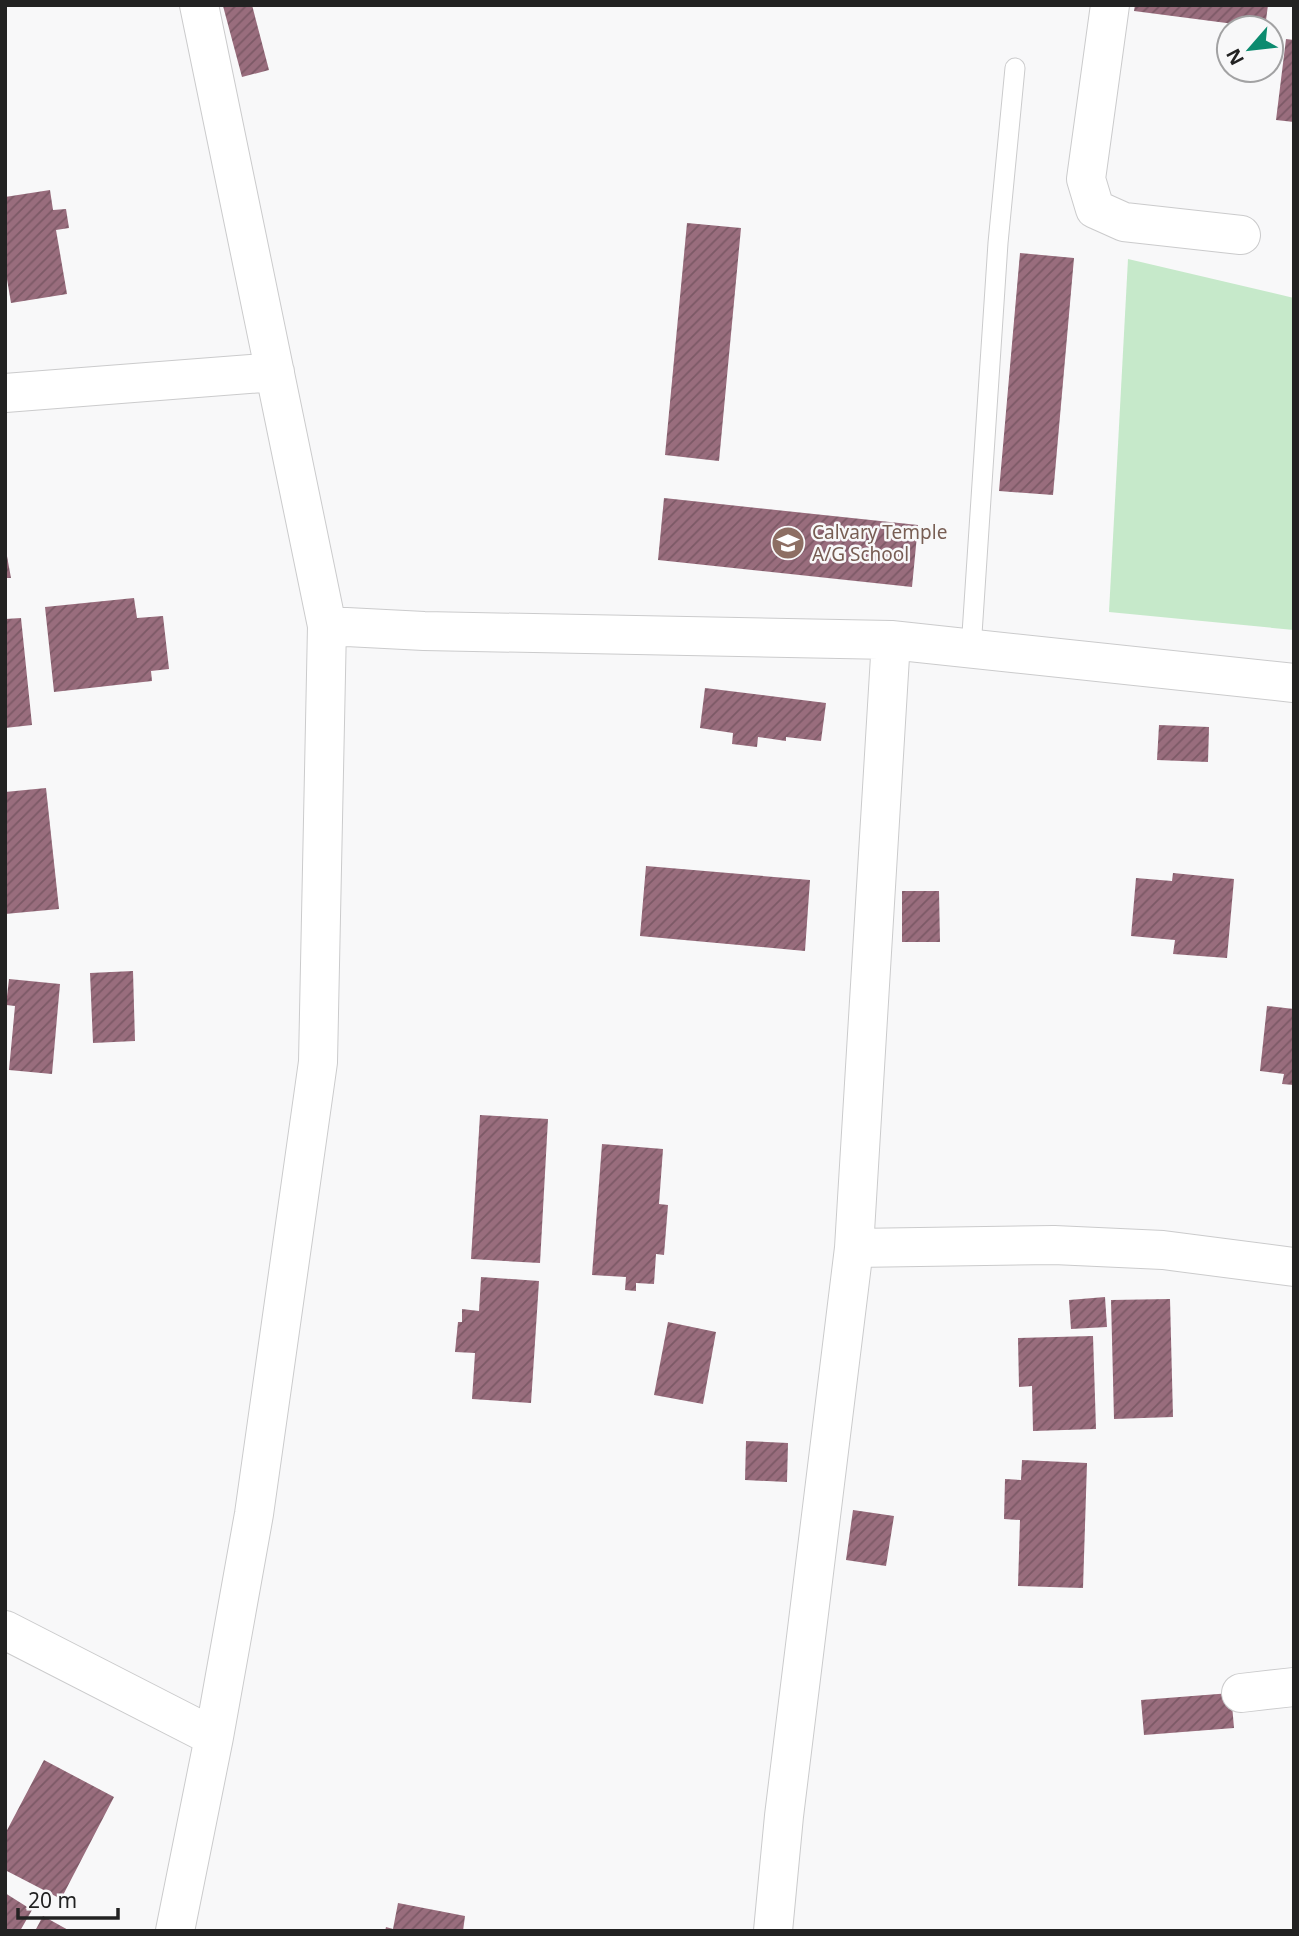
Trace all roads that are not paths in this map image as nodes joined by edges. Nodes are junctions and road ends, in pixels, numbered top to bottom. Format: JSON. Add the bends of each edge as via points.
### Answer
{"nodes":[{"id":1,"x":200,"y":5,"type":"edge"},
{"id":2,"x":1110,"y":5,"type":"edge"},
{"id":3,"x":1014,"y":68,"type":"dead end"},
{"id":4,"x":1241,"y":235,"type":"dead end"},
{"id":5,"x":275,"y":372,"type":"junction"},
{"id":6,"x":5,"y":393,"type":"edge"},
{"id":7,"x":327,"y":626,"type":"junction"},
{"id":8,"x":891,"y":640,"type":"junction"},
{"id":9,"x":971,"y":649,"type":"junction"},
{"id":10,"x":1294,"y":683,"type":"edge"},
{"id":11,"x":854,"y":1248,"type":"junction"},
{"id":12,"x":1294,"y":1267,"type":"edge"},
{"id":13,"x":5,"y":1630,"type":"edge"},
{"id":14,"x":1294,"y":1687,"type":"edge"},
{"id":15,"x":1241,"y":1693,"type":"dead end"},
{"id":16,"x":215,"y":1737,"type":"junction"},
{"id":17,"x":175,"y":1931,"type":"edge"},
{"id":18,"x":772,"y":1931,"type":"edge"}],
"edges":[{"from":1,"to":5,"type":"street"},
{"from":2,"to":4,"type":"street","via":[[1086,179],[1095,209],[1124,222]]},
{"from":3,"to":9,"type":"lane"},
{"from":5,"to":6,"type":"street"},
{"from":5,"to":7,"type":"street"},
{"from":7,"to":8,"type":"street"},
{"from":7,"to":16,"type":"street","via":[[318,1062],[254,1514]]},
{"from":8,"to":9,"type":"street"},
{"from":8,"to":11,"type":"street"},
{"from":9,"to":10,"type":"street"},
{"from":11,"to":12,"type":"street","via":[[1163,1250]]},
{"from":11,"to":18,"type":"street"},
{"from":13,"to":16,"type":"street"},
{"from":14,"to":15,"type":"street"},
{"from":16,"to":17,"type":"street"}]}
